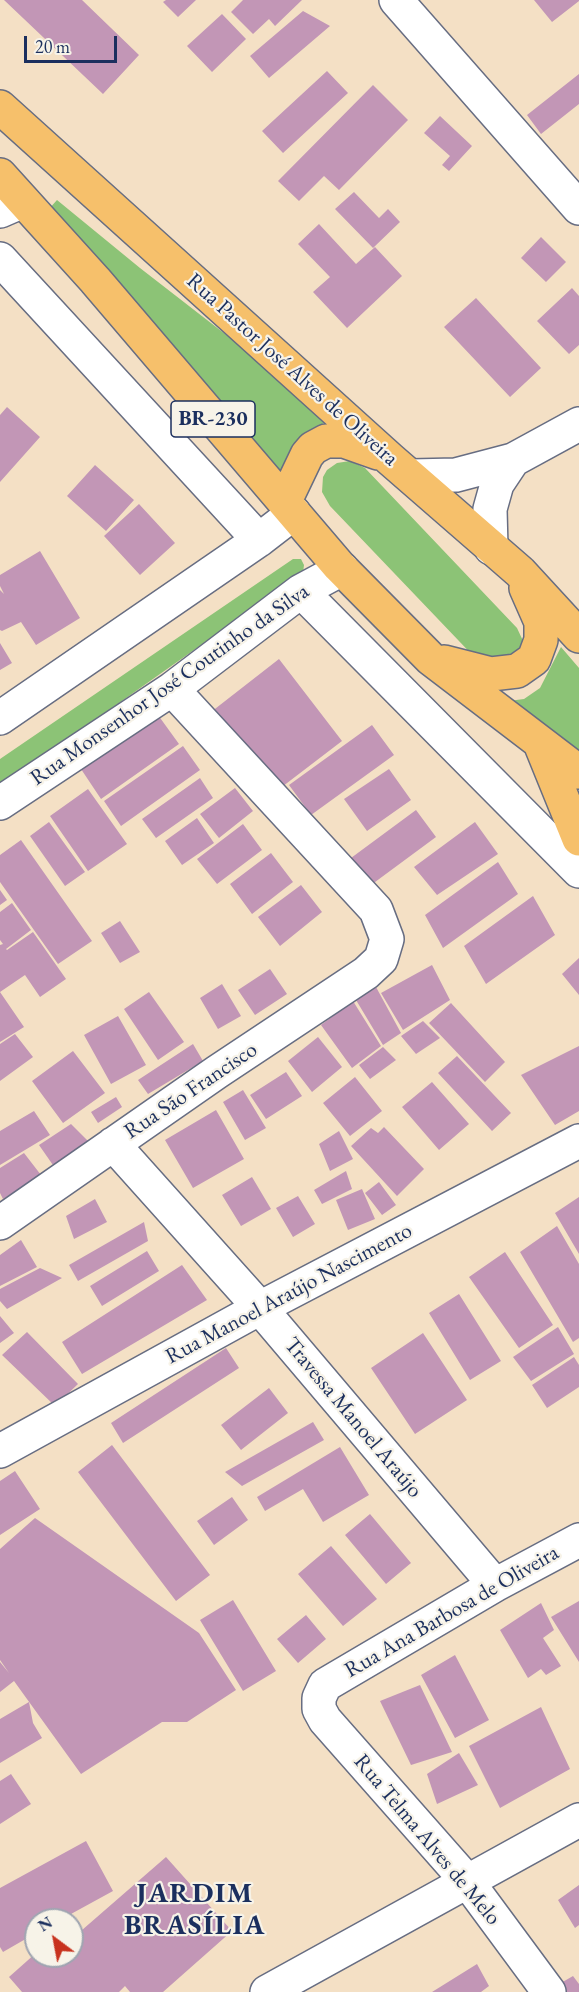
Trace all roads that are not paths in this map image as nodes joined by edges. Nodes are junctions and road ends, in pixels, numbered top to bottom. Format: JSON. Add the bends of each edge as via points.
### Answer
{"nodes":[{"id":1,"x":396,"y":0,"type":"edge"},
{"id":2,"x":0,"y":107,"type":"edge"},
{"id":3,"x":0,"y":175,"type":"edge"},
{"id":4,"x":12,"y":206,"type":"edge"},
{"id":5,"x":579,"y":208,"type":"edge"},
{"id":6,"x":0,"y":259,"type":"edge"},
{"id":7,"x":579,"y":424,"type":"edge"},
{"id":8,"x":513,"y":460,"type":"junction"},
{"id":9,"x":400,"y":467,"type":"junction"},
{"id":10,"x":290,"y":507,"type":"junction"},
{"id":11,"x":259,"y":540,"type":"junction"},
{"id":12,"x":491,"y":548,"type":"junction"},
{"id":13,"x":342,"y":569,"type":"junction"},
{"id":14,"x":520,"y":572,"type":"junction"},
{"id":15,"x":301,"y":591,"type":"junction"},
{"id":16,"x":579,"y":636,"type":"edge"},
{"id":17,"x":431,"y":659,"type":"junction"},
{"id":18,"x":172,"y":689,"type":"junction"},
{"id":19,"x":0,"y":718,"type":"edge"},
{"id":20,"x":539,"y":741,"type":"junction"},
{"id":21,"x":579,"y":772,"type":"edge"},
{"id":22,"x":0,"y":803,"type":"edge"},
{"id":23,"x":579,"y":838,"type":"edge"},
{"id":24,"x":579,"y":871,"type":"edge"},
{"id":25,"x":579,"y":1141,"type":"edge"},
{"id":26,"x":113,"y":1144,"type":"junction"},
{"id":27,"x":0,"y":1223,"type":"edge"},
{"id":28,"x":260,"y":1308,"type":"junction"},
{"id":29,"x":0,"y":1451,"type":"edge"},
{"id":30,"x":579,"y":1540,"type":"edge"},
{"id":31,"x":495,"y":1586,"type":"junction"},
{"id":32,"x":325,"y":1685,"type":"joint"},
{"id":33,"x":579,"y":1820,"type":"edge"},
{"id":34,"x":467,"y":1881,"type":"junction"},
{"id":35,"x":267,"y":1992,"type":"edge"},
{"id":36,"x":549,"y":1992,"type":"edge"}],
"edges":[{"from":1,"to":5,"type":"street"},
{"from":2,"to":9,"type":"highway","name":"Rua Pastor José Alves de Oliveira"},
{"from":3,"to":4,"type":"highway","number":"BR-230"},
{"from":4,"to":10,"type":"highway","number":"BR-230","via":[[95,280]]},
{"from":6,"to":11,"type":"street"},
{"from":7,"to":8,"type":"street"},
{"from":8,"to":9,"type":"street","via":[[456,475]]},
{"from":8,"to":12,"type":"street","via":[[497,484],[490,509]]},
{"from":9,"to":10,"type":"highway","via":[[344,441],[326,441],[307,455]]},
{"from":9,"to":12,"type":"highway","name":"Rua Pastor José Alves de Oliveira"},
{"from":10,"to":11,"type":"street"},
{"from":10,"to":13,"type":"highway","number":"BR-230"},
{"from":11,"to":19,"type":"street"},
{"from":12,"to":14,"type":"highway","name":"Rua Pastor José Alves de Oliveira"},
{"from":13,"to":15,"type":"street","name":"Rua Monsenhor José Coutinho da Silva"},
{"from":13,"to":17,"type":"highway","number":"BR-230"},
{"from":14,"to":16,"type":"highway","name":"Rua Pastor José Alves de Oliveira"},
{"from":14,"to":17,"type":"highway","via":[[541,622],[541,640],[534,659],[517,671],[491,674]]},
{"from":15,"to":18,"type":"street","name":"Rua Monsenhor José Coutinho da Silva"},
{"from":15,"to":24,"type":"street"},
{"from":17,"to":20,"type":"highway","number":"BR-230"},
{"from":18,"to":22,"type":"street","name":"Rua Monsenhor José Coutinho da Silva"},
{"from":18,"to":26,"type":"street","name":"Rua São Francisco","via":[[376,910],[387,939],[381,959],[366,973]]},
{"from":20,"to":21,"type":"highway","number":"BR-230"},
{"from":20,"to":23,"type":"highway"},
{"from":25,"to":28,"type":"street","name":"Rua Manoel Araújo Nascimento"},
{"from":26,"to":27,"type":"street","name":"Rua São Francisco"},
{"from":26,"to":28,"type":"street","name":"Travessa Manoel Araújo"},
{"from":28,"to":29,"type":"street","name":"Rua Manoel Araújo Nascimento"},
{"from":28,"to":31,"type":"street","name":"Travessa Manoel Araújo"},
{"from":30,"to":31,"type":"street","name":"Rua Ana Barbosa de Oliveira"},
{"from":31,"to":32,"type":"street","name":"Rua Ana Barbosa de Oliveira"},
{"from":32,"to":34,"type":"street","name":"Rua Telma Alves de Melo","via":[[319,1698],[325,1720]]},
{"from":33,"to":34,"type":"street"},
{"from":34,"to":35,"type":"street"},
{"from":34,"to":36,"type":"street","name":"Rua Telma Alves de Melo"}]}
